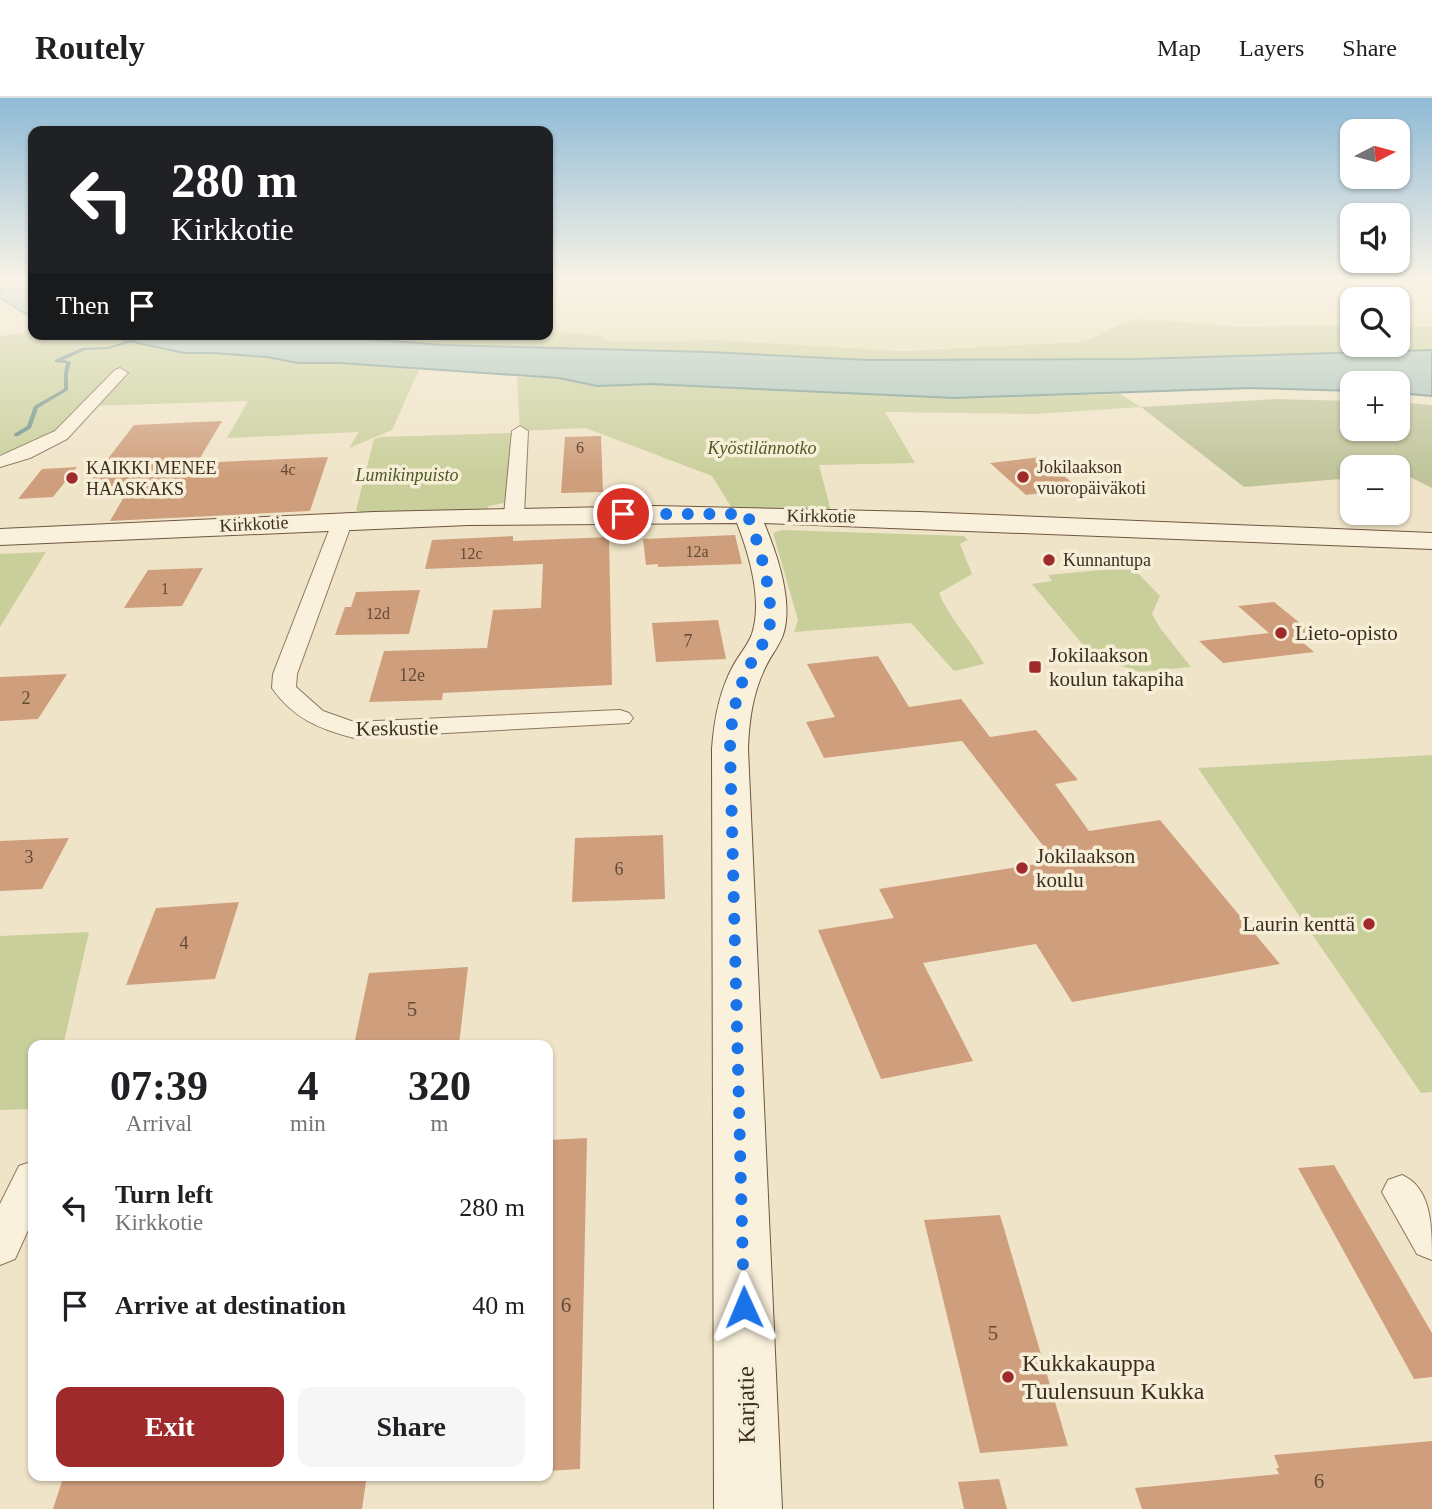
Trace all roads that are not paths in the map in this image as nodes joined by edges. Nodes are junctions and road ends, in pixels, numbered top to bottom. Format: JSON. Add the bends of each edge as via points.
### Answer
{"nodes":[{"id":1,"x":120,"y":373,"type":"dead end"},
{"id":2,"x":520,"y":431,"type":"dead end"},
{"id":3,"x":0,"y":462,"type":"edge"},
{"id":4,"x":747,"y":514,"type":"junction"},
{"id":5,"x":514,"y":516,"type":"junction"},
{"id":6,"x":343,"y":520,"type":"junction"},
{"id":7,"x":0,"y":537,"type":"edge"},
{"id":8,"x":1432,"y":541,"type":"edge"},
{"id":9,"x":620,"y":718,"type":"dead end"},
{"id":10,"x":28,"y":1188,"type":"edge"},
{"id":11,"x":1402,"y":1192,"type":"dead end"},
{"id":12,"x":1432,"y":1241,"type":"edge"},
{"id":13,"x":0,"y":1246,"type":"edge"},
{"id":14,"x":748,"y":1509,"type":"edge"}],
"edges":[{"from":1,"to":3,"type":"street","via":[[61,435]]},
{"from":2,"to":5,"type":"street"},
{"from":4,"to":5,"type":"street","name":"Kirkkotie"},
{"from":4,"to":8,"type":"street","name":"Kirkkotie"},
{"from":4,"to":14,"type":"street","name":"Karjatie","via":[[770,614],[768,634],[737,696],[730,748]]},
{"from":5,"to":6,"type":"street","name":"Kirkkotie"},
{"from":6,"to":7,"type":"street","name":"Kirkkotie"},
{"from":6,"to":9,"type":"street","name":"Keskustie","via":[[285,674],[284,688],[303,710],[354,730]]},
{"from":10,"to":13,"type":"street"},
{"from":11,"to":12,"type":"street"}]}
